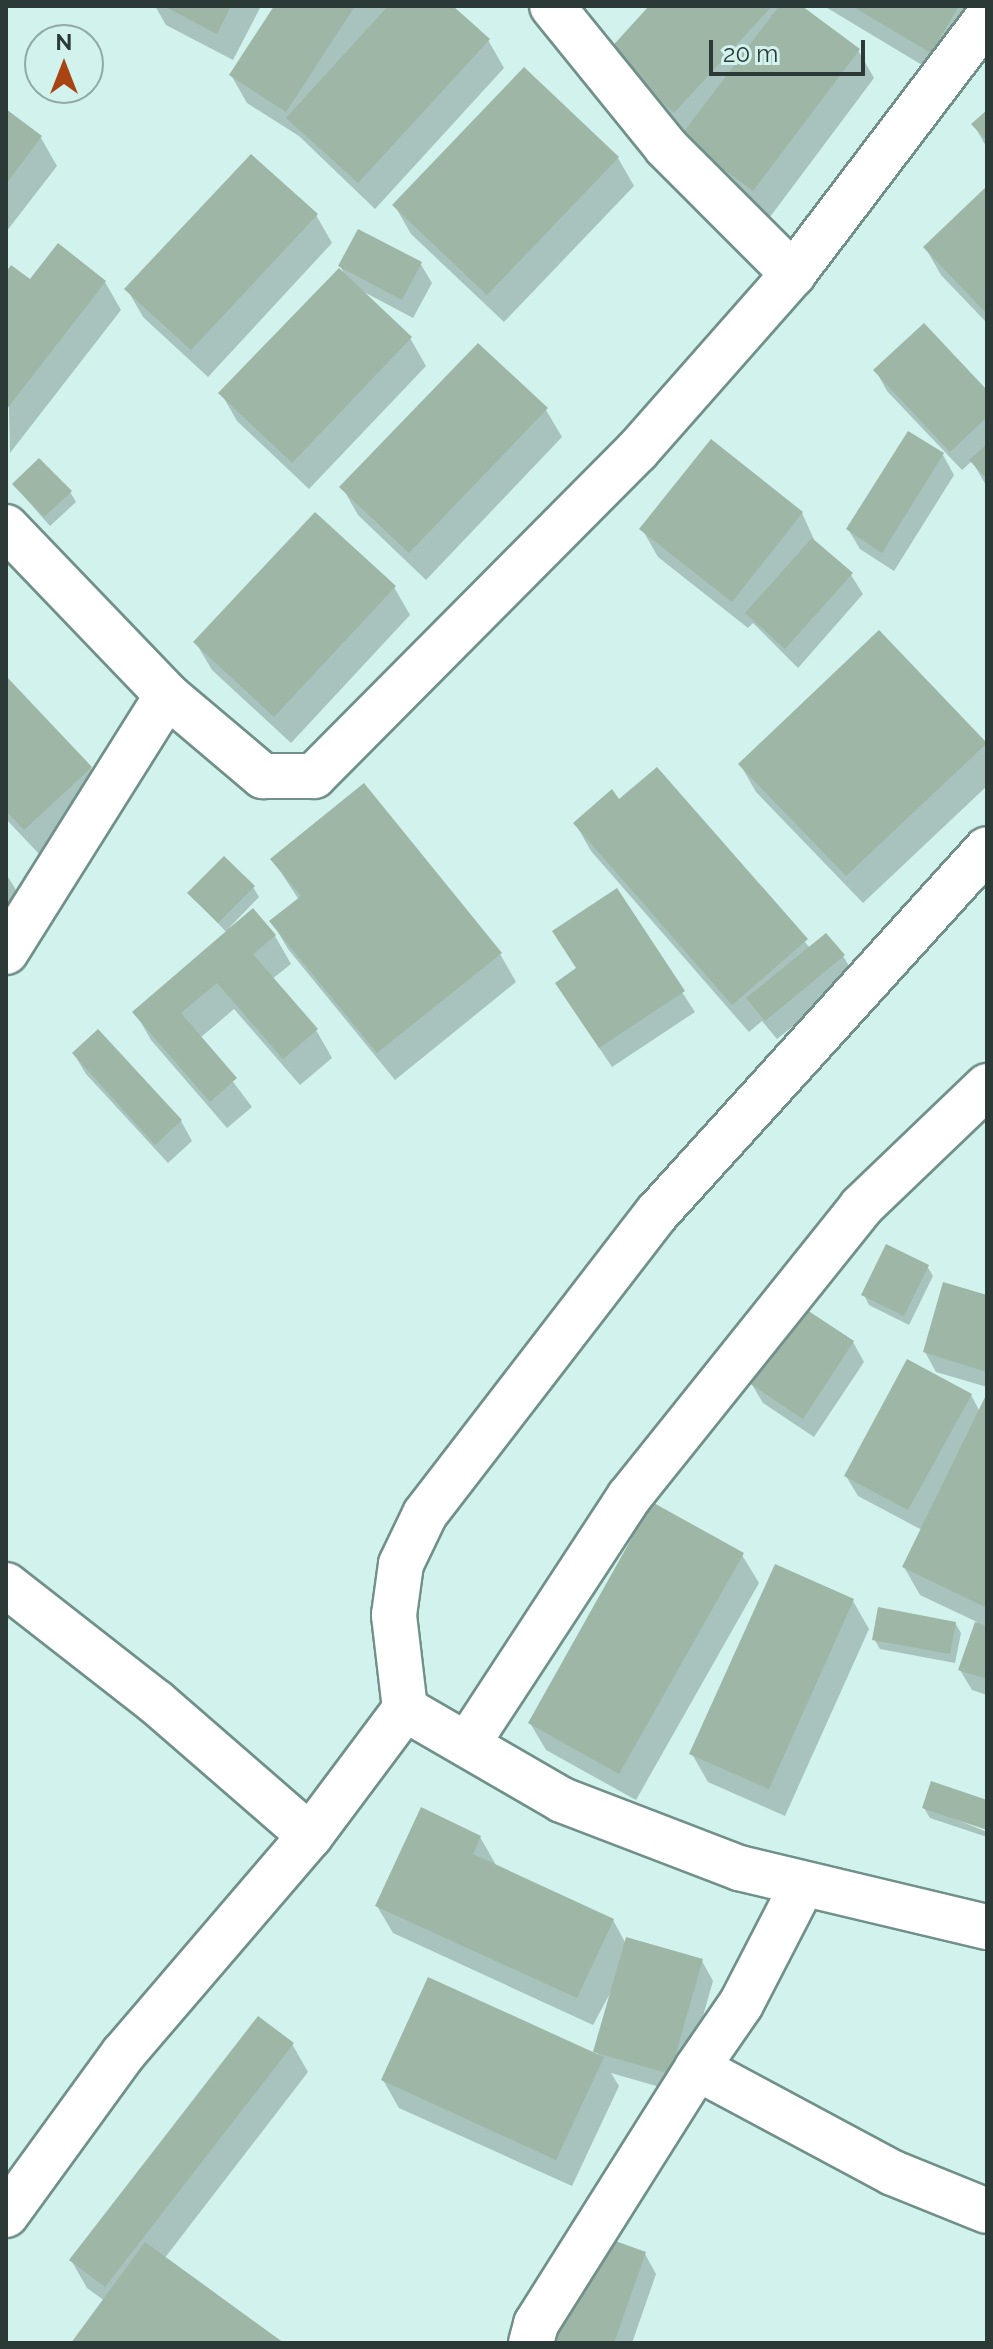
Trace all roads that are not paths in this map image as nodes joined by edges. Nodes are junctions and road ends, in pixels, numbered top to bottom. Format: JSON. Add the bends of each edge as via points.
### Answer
{"nodes":[{"id":1,"x":552,"y":6,"type":"edge"},
{"id":2,"x":987,"y":18,"type":"edge"},
{"id":3,"x":793,"y":274,"type":"junction"},
{"id":4,"x":6,"y":527,"type":"edge"},
{"id":5,"x":167,"y":695,"type":"junction"},
{"id":6,"x":987,"y":849,"type":"edge"},
{"id":7,"x":6,"y":952,"type":"edge"},
{"id":8,"x":987,"y":1086,"type":"edge"},
{"id":9,"x":6,"y":1585,"type":"edge"},
{"id":10,"x":405,"y":1709,"type":"junction"},
{"id":11,"x":468,"y":1743,"type":"junction"},
{"id":12,"x":310,"y":1836,"type":"junction"},
{"id":13,"x":802,"y":1886,"type":"junction"},
{"id":14,"x":987,"y":1927,"type":"edge"},
{"id":15,"x":697,"y":2068,"type":"junction"},
{"id":16,"x":987,"y":2211,"type":"edge"},
{"id":17,"x":6,"y":2215,"type":"edge"},
{"id":18,"x":531,"y":2343,"type":"edge"}],
"edges":[{"from":1,"to":3,"type":"street","via":[[666,147]]},
{"from":2,"to":3,"type":"street"},
{"from":3,"to":5,"type":"street","via":[[637,451],[314,776],[263,776]]},
{"from":4,"to":5,"type":"street"},
{"from":5,"to":7,"type":"street"},
{"from":6,"to":10,"type":"street","via":[[657,1213],[425,1514],[401,1564],[394,1615]]},
{"from":8,"to":11,"type":"street","via":[[861,1207],[629,1497]]},
{"from":9,"to":12,"type":"street","via":[[156,1702]]},
{"from":10,"to":11,"type":"street"},
{"from":10,"to":12,"type":"street"},
{"from":11,"to":13,"type":"street","via":[[562,1800],[739,1868]]},
{"from":12,"to":17,"type":"street","via":[[226,1927],[123,2054]]},
{"from":13,"to":14,"type":"street"},
{"from":13,"to":15,"type":"street","via":[[741,2004]]},
{"from":15,"to":16,"type":"street","via":[[893,2173]]},
{"from":15,"to":18,"type":"street","via":[[536,2324]]}]}
